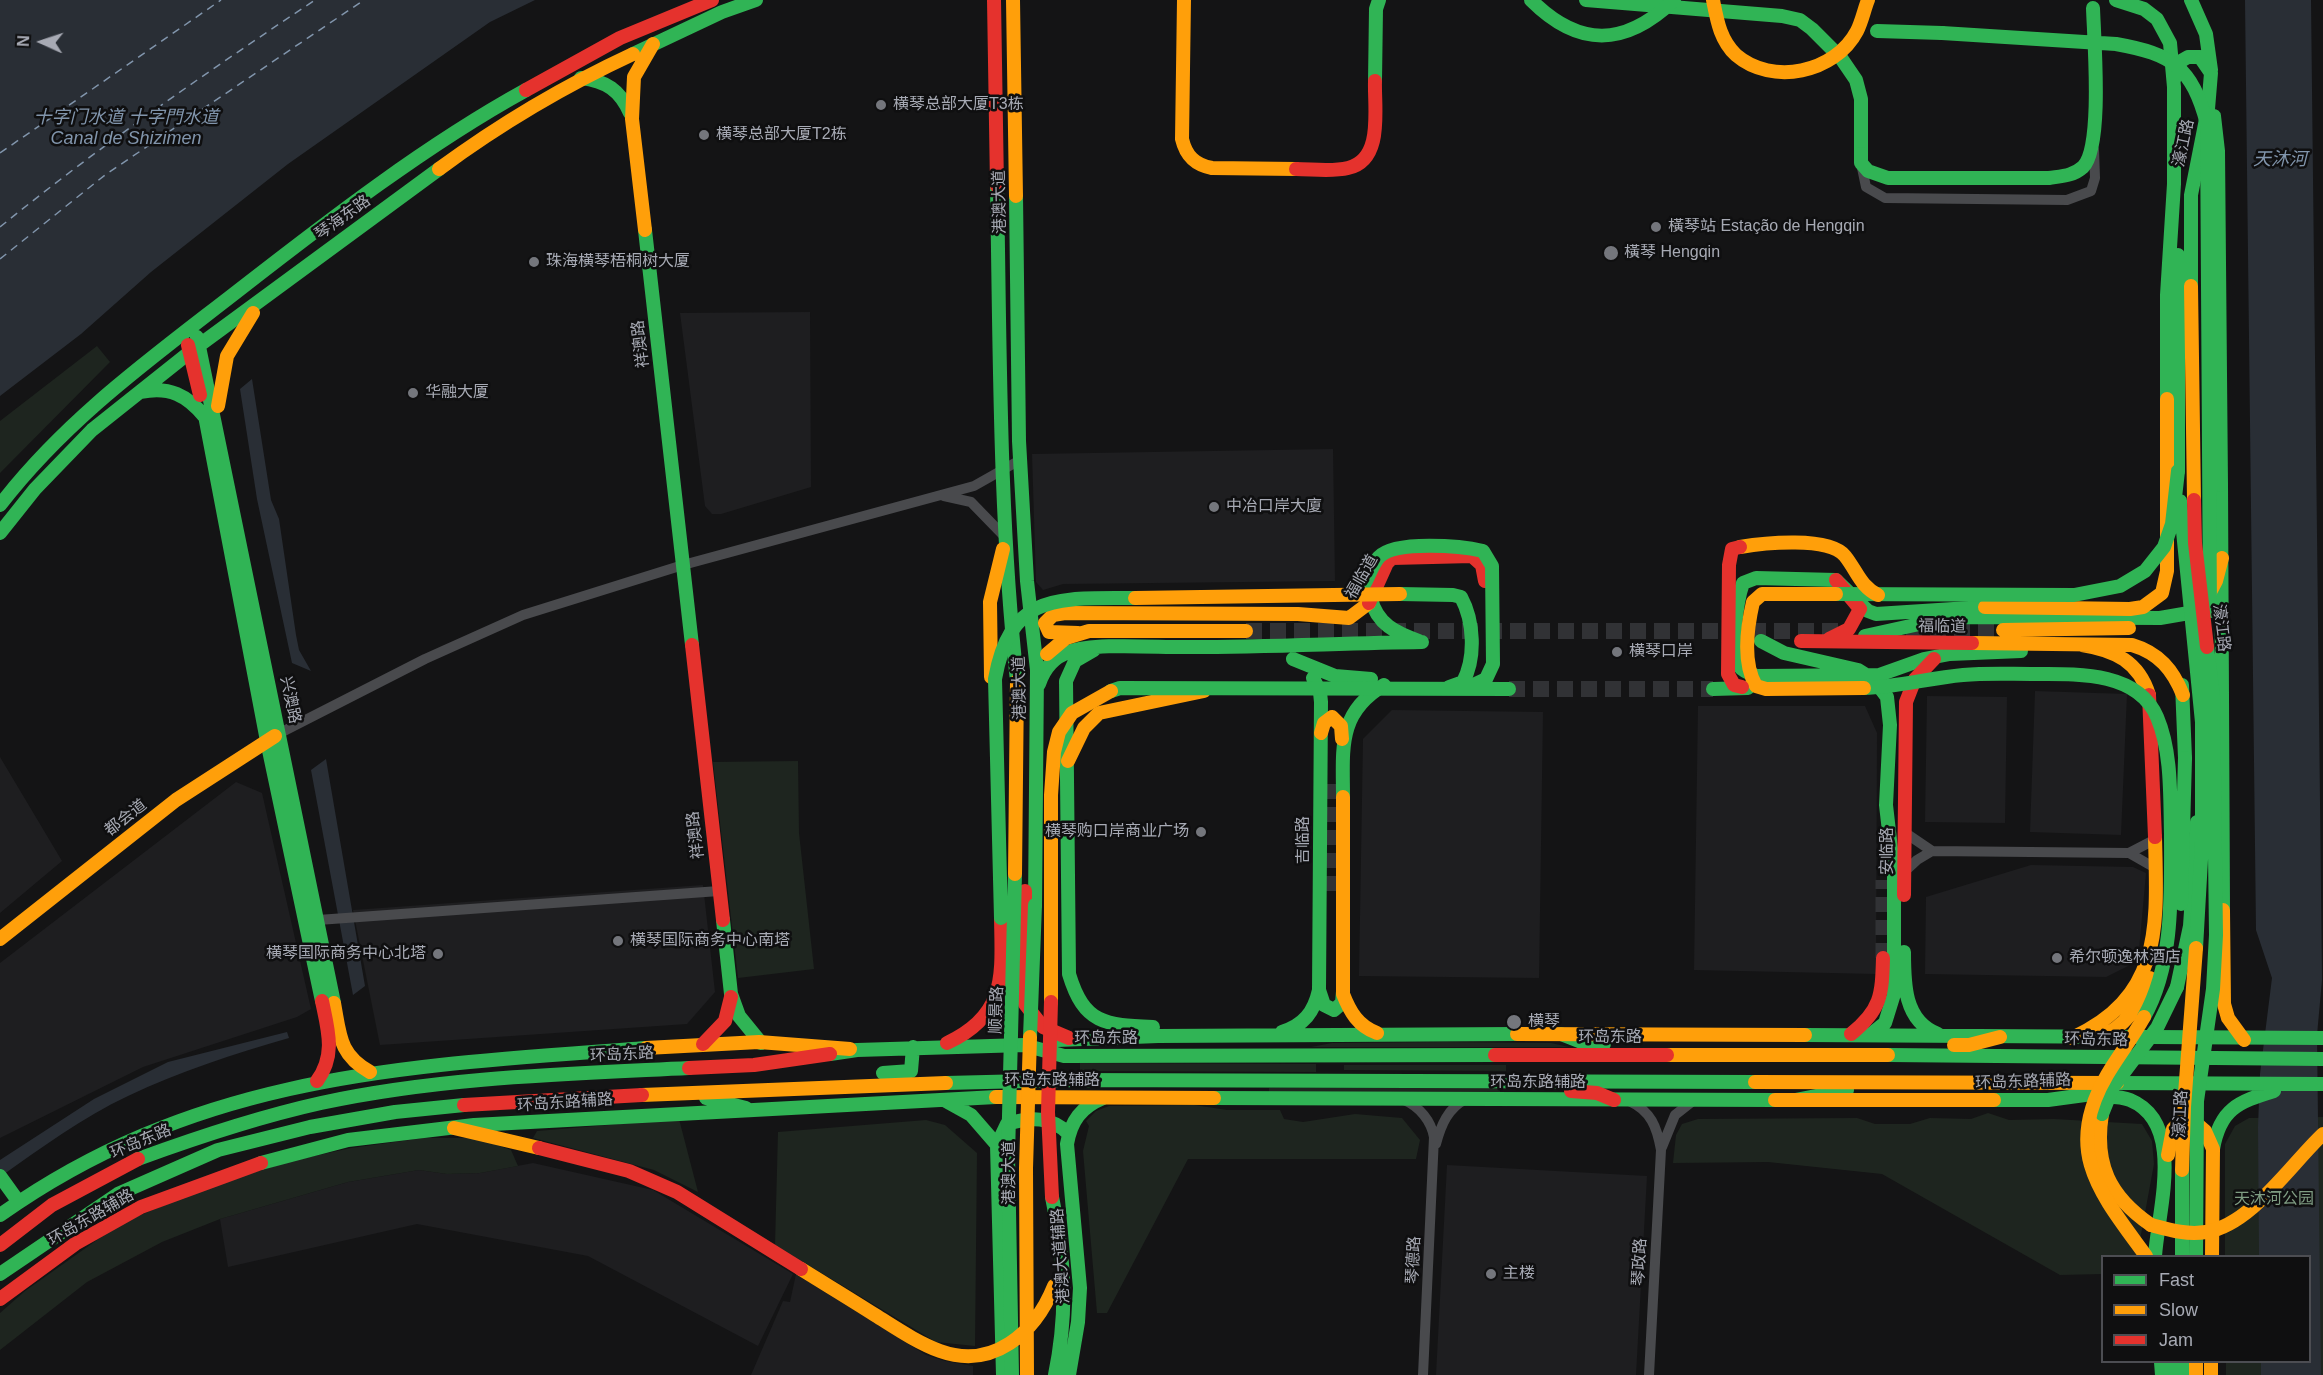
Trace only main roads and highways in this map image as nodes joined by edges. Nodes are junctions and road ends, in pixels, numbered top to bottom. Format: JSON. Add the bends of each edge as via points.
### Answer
{"nodes":[{"id":1,"x":712,"y":0,"type":"edge"},
{"id":2,"x":756,"y":0,"type":"edge"},
{"id":3,"x":994,"y":0,"type":"edge"},
{"id":4,"x":1013,"y":0,"type":"edge"},
{"id":5,"x":1184,"y":0,"type":"edge"},
{"id":6,"x":1531,"y":0,"type":"edge"},
{"id":7,"x":1586,"y":0,"type":"edge"},
{"id":8,"x":1674,"y":0,"type":"edge"},
{"id":9,"x":1713,"y":0,"type":"edge"},
{"id":10,"x":1868,"y":0,"type":"edge"},
{"id":11,"x":2116,"y":0,"type":"edge"},
{"id":12,"x":2192,"y":0,"type":"edge"},
{"id":13,"x":2094,"y":2,"type":"edge"},
{"id":14,"x":1378,"y":4,"type":"edge"},
{"id":15,"x":1877,"y":32,"type":"dead end"},
{"id":16,"x":653,"y":44,"type":"junction"},
{"id":17,"x":2182,"y":66,"type":"junction"},
{"id":18,"x":2211,"y":73,"type":"junction"},
{"id":19,"x":581,"y":78,"type":"junction"},
{"id":20,"x":2174,"y":87,"type":"junction"},
{"id":21,"x":632,"y":119,"type":"junction"},
{"id":22,"x":2174,"y":184,"type":"junction"},
{"id":23,"x":2185,"y":286,"type":"junction"},
{"id":24,"x":264,"y":297,"type":"junction"},
{"id":25,"x":189,"y":327,"type":"junction"},
{"id":26,"x":195,"y":349,"type":"junction"},
{"id":27,"x":138,"y":393,"type":"junction"},
{"id":28,"x":205,"y":417,"type":"junction"},
{"id":29,"x":217,"y":427,"type":"junction"},
{"id":30,"x":2178,"y":471,"type":"junction"},
{"id":31,"x":0,"y":505,"type":"edge"},
{"id":32,"x":0,"y":532,"type":"edge"},
{"id":33,"x":1005,"y":538,"type":"junction"},
{"id":34,"x":2222,"y":558,"type":"junction"},
{"id":35,"x":1836,"y":580,"type":"junction"},
{"id":36,"x":1027,"y":581,"type":"junction"},
{"id":37,"x":1007,"y":591,"type":"junction"},
{"id":38,"x":1879,"y":595,"type":"junction"},
{"id":39,"x":1364,"y":596,"type":"junction"},
{"id":40,"x":2189,"y":613,"type":"junction"},
{"id":41,"x":2003,"y":630,"type":"tunnel mouth"},
{"id":42,"x":2103,"y":630,"type":"junction"},
{"id":43,"x":1246,"y":632,"type":"tunnel mouth"},
{"id":44,"x":1078,"y":633,"type":"junction"},
{"id":45,"x":1761,"y":641,"type":"dead end"},
{"id":46,"x":1847,"y":642,"type":"junction"},
{"id":47,"x":2078,"y":645,"type":"junction"},
{"id":48,"x":1260,"y":647,"type":"junction"},
{"id":49,"x":1109,"y":648,"type":"junction"},
{"id":50,"x":1936,"y":657,"type":"junction"},
{"id":51,"x":1293,"y":658,"type":"junction"},
{"id":52,"x":1037,"y":670,"type":"junction"},
{"id":53,"x":1399,"y":679,"type":"junction"},
{"id":54,"x":2111,"y":680,"type":"junction"},
{"id":55,"x":1467,"y":687,"type":"junction"},
{"id":56,"x":1742,"y":687,"type":"junction"},
{"id":57,"x":1217,"y":688,"type":"junction"},
{"id":58,"x":1443,"y":688,"type":"junction"},
{"id":59,"x":1509,"y":689,"type":"tunnel mouth"},
{"id":60,"x":1713,"y":689,"type":"tunnel mouth"},
{"id":61,"x":1766,"y":689,"type":"junction"},
{"id":62,"x":2213,"y":694,"type":"junction"},
{"id":63,"x":2183,"y":695,"type":"junction"},
{"id":64,"x":1037,"y":696,"type":"junction"},
{"id":65,"x":280,"y":733,"type":"junction"},
{"id":66,"x":1320,"y":736,"type":"junction"},
{"id":67,"x":267,"y":741,"type":"junction"},
{"id":68,"x":1343,"y":742,"type":"junction"},
{"id":69,"x":1066,"y":767,"type":"junction"},
{"id":70,"x":2202,"y":790,"type":"junction"},
{"id":71,"x":1332,"y":891,"type":"tunnel mouth"},
{"id":72,"x":1035,"y":905,"type":"junction"},
{"id":73,"x":1003,"y":922,"type":"junction"},
{"id":74,"x":1068,"y":936,"type":"junction"},
{"id":75,"x":0,"y":939,"type":"edge"},
{"id":76,"x":1882,"y":958,"type":"tunnel mouth"},
{"id":77,"x":1342,"y":967,"type":"junction"},
{"id":78,"x":1014,"y":968,"type":"joint"},
{"id":79,"x":1319,"y":990,"type":"junction"},
{"id":80,"x":1343,"y":990,"type":"junction"},
{"id":81,"x":998,"y":991,"type":"junction"},
{"id":82,"x":731,"y":994,"type":"junction"},
{"id":83,"x":1561,"y":1034,"type":"junction"},
{"id":84,"x":1851,"y":1035,"type":"junction"},
{"id":85,"x":1870,"y":1035,"type":"junction"},
{"id":86,"x":1243,"y":1036,"type":"junction"},
{"id":87,"x":1267,"y":1036,"type":"junction"},
{"id":88,"x":1389,"y":1036,"type":"junction"},
{"id":89,"x":1947,"y":1036,"type":"junction"},
{"id":90,"x":2000,"y":1037,"type":"junction"},
{"id":91,"x":1069,"y":1038,"type":"junction"},
{"id":92,"x":2072,"y":1038,"type":"junction"},
{"id":93,"x":2323,"y":1038,"type":"edge"},
{"id":94,"x":2098,"y":1039,"type":"junction"},
{"id":95,"x":2247,"y":1040,"type":"junction"},
{"id":96,"x":761,"y":1043,"type":"junction"},
{"id":97,"x":703,"y":1044,"type":"junction"},
{"id":98,"x":936,"y":1046,"type":"junction"},
{"id":99,"x":913,"y":1047,"type":"junction"},
{"id":100,"x":1018,"y":1049,"type":"junction"},
{"id":101,"x":857,"y":1050,"type":"junction"},
{"id":102,"x":1663,"y":1054,"type":"junction"},
{"id":103,"x":1922,"y":1055,"type":"junction"},
{"id":104,"x":2321,"y":1059,"type":"edge"},
{"id":105,"x":370,"y":1072,"type":"junction"},
{"id":106,"x":2109,"y":1075,"type":"junction"},
{"id":107,"x":1516,"y":1080,"type":"junction"},
{"id":108,"x":317,"y":1081,"type":"junction"},
{"id":109,"x":1904,"y":1082,"type":"junction"},
{"id":110,"x":2142,"y":1083,"type":"junction"},
{"id":111,"x":2322,"y":1085,"type":"edge"},
{"id":112,"x":811,"y":1087,"type":"junction"},
{"id":113,"x":2254,"y":1091,"type":"junction"},
{"id":114,"x":688,"y":1094,"type":"junction"},
{"id":115,"x":2095,"y":1095,"type":"junction"},
{"id":116,"x":1106,"y":1097,"type":"junction"},
{"id":117,"x":940,"y":1098,"type":"junction"},
{"id":118,"x":1620,"y":1100,"type":"junction"},
{"id":119,"x":1795,"y":1100,"type":"junction"},
{"id":120,"x":746,"y":1108,"type":"junction"},
{"id":121,"x":2102,"y":1114,"type":"junction"},
{"id":122,"x":454,"y":1128,"type":"junction"},
{"id":123,"x":1069,"y":1134,"type":"junction"},
{"id":124,"x":2323,"y":1134,"type":"edge"},
{"id":125,"x":998,"y":1145,"type":"junction"},
{"id":126,"x":2213,"y":1149,"type":"junction"},
{"id":127,"x":2166,"y":1164,"type":"junction"},
{"id":128,"x":0,"y":1176,"type":"edge"},
{"id":129,"x":1052,"y":1197,"type":"junction"},
{"id":130,"x":6,"y":1206,"type":"edge"},
{"id":131,"x":0,"y":1245,"type":"edge"},
{"id":132,"x":2145,"y":1255,"type":"edge"},
{"id":133,"x":2155,"y":1255,"type":"edge"},
{"id":134,"x":2182,"y":1255,"type":"edge"},
{"id":135,"x":2196,"y":1255,"type":"edge"},
{"id":136,"x":2212,"y":1255,"type":"edge"},
{"id":137,"x":0,"y":1274,"type":"edge"},
{"id":138,"x":0,"y":1299,"type":"edge"},
{"id":139,"x":1003,"y":1375,"type":"edge"},
{"id":140,"x":1012,"y":1375,"type":"edge"},
{"id":141,"x":1028,"y":1375,"type":"edge"},
{"id":142,"x":1055,"y":1375,"type":"edge"},
{"id":143,"x":1069,"y":1375,"type":"edge"}],
"edges":[{"from":1,"to":25,"type":"main road","name":"琴海东路","via":[[620,38],[489,110],[322,226]]},
{"from":2,"to":16,"type":"main road","name":"琴海东路"},
{"from":3,"to":33,"type":"main road","name":"港澳大道"},
{"from":4,"to":36,"type":"main road","name":"港澳大道","via":[[1020,460]]},
{"from":5,"to":14,"type":"main road","via":[[1182,139],[1192,160],[1212,168],[1346,169],[1362,163],[1374,138]]},
{"from":6,"to":8,"type":"main road","bridge":true,"via":[[1564,29],[1602,37],[1641,28]]},
{"from":7,"to":13,"type":"main road","bridge":true,"via":[[1800,20],[1841,58],[1859,85],[1861,163],[1868,171],[1888,178],[2049,178],[2078,171],[2090,158],[2095,131]]},
{"from":9,"to":10,"type":"main road","bridge":true,"via":[[1716,22],[1730,47],[1759,68],[1783,73],[1815,68],[1838,56],[1856,35]]},
{"from":11,"to":20,"type":"main road","via":[[2131,3],[2157,19],[2170,43]]},
{"from":12,"to":18,"type":"main road","via":[[2207,33]]},
{"from":15,"to":17,"type":"main road","bridge":true,"via":[[2116,44],[2158,52]]},
{"from":16,"to":19,"type":"main road","name":"琴海东路"},
{"from":16,"to":21,"type":"main road","name":"祥澳路","via":[[634,77]]},
{"from":17,"to":34,"type":"main road","bridge":true,"via":[[2209,100],[2217,125]]},
{"from":17,"to":62,"type":"main road","bridge":true,"via":[[2202,100],[2206,124]]},
{"from":18,"to":20,"type":"main road","via":[[2200,57],[2188,57],[2176,69]]},
{"from":18,"to":23,"type":"main road","name":"濠江路","via":[[2192,195]]},
{"from":19,"to":21,"type":"main road","name":"祥澳路","via":[[610,83],[624,99]]},
{"from":19,"to":24,"type":"main road","name":"琴海东路","via":[[487,134]]},
{"from":20,"to":22,"type":"main road"},
{"from":21,"to":82,"type":"main road","name":"祥澳路"},
{"from":22,"to":23,"type":"main road"},
{"from":22,"to":35,"type":"main road","via":[[2167,295],[2167,571],[2162,593],[2143,607],[2130,609],[1961,607],[1891,615],[1868,611]]},
{"from":23,"to":30,"type":"main road","name":"濠江路"},
{"from":23,"to":62,"type":"main road","name":"濠江路","bridge":true,"via":[[2195,543]]},
{"from":24,"to":26,"type":"main road","name":"琴海东路"},
{"from":24,"to":29,"type":"main road","via":[[223,361]]},
{"from":25,"to":26,"type":"main road","name":"兴澳路"},
{"from":25,"to":31,"type":"main road","name":"琴海东路","via":[[100,398],[24,474]]},
{"from":26,"to":27,"type":"main road","name":"琴海东路"},
{"from":26,"to":28,"type":"main road","name":"兴澳路"},
{"from":26,"to":29,"type":"main road","name":"兴澳路"},
{"from":27,"to":28,"type":"main road","via":[[155,388],[181,393]]},
{"from":27,"to":32,"type":"main road","name":"琴海东路","via":[[92,430]]},
{"from":28,"to":67,"type":"main road","name":"兴澳路"},
{"from":29,"to":65,"type":"main road","name":"兴澳路"},
{"from":30,"to":38,"type":"main road","bridge":true,"via":[[2170,531],[2160,553],[2140,576],[2109,591],[2074,595]]},
{"from":30,"to":70,"type":"main road","name":"濠江路","bridge":true,"via":[[2186,575],[2202,697]]},
{"from":33,"to":37,"type":"main road","name":"港澳大道"},
{"from":33,"to":81,"type":"main road","via":[[990,602]]},
{"from":34,"to":40,"type":"main road","via":[[2211,594]]},
{"from":34,"to":95,"type":"main road","via":[[2224,1004],[2228,1018]]},
{"from":35,"to":46,"type":"main road","name":"福临道","via":[[1860,609],[1858,617],[1842,635],[1801,641]]},
{"from":35,"to":50,"type":"main road","via":[[1756,578],[1743,583],[1737,596],[1739,666],[1756,676],[1767,677],[1879,675]]},
{"from":36,"to":52,"type":"main road","name":"港澳大道"},
{"from":36,"to":91,"type":"main road","via":[[1025,1004],[1043,1030]]},
{"from":37,"to":73,"type":"main road","via":[[1009,850]]},
{"from":37,"to":78,"type":"main road","name":"港澳大道","bridge":true,"via":[[1017,681]]},
{"from":38,"to":56,"type":"main road","bridge":true,"via":[[1862,585],[1843,555],[1830,546],[1746,544],[1732,549],[1728,674],[1734,685]]},
{"from":38,"to":61,"type":"main road","bridge":true,"via":[[1756,597],[1750,610],[1749,674],[1756,686]]},
{"from":39,"to":44,"type":"main road","name":"福临道","via":[[1368,606],[1357,615],[1340,619],[1298,614],[1073,613],[1047,617],[1049,632]]},
{"from":39,"to":48,"type":"main road","via":[[1381,622],[1422,642]]},
{"from":39,"to":53,"type":"main road","name":"福临道","via":[[1387,563],[1398,556],[1463,554],[1482,565],[1485,661],[1479,676]]},
{"from":39,"to":55,"type":"main road","bridge":true,"via":[[1378,558],[1389,548],[1483,551],[1493,572],[1493,664],[1486,680]]},
{"from":39,"to":58,"type":"main road","bridge":true,"via":[[1453,595],[1465,602],[1470,620],[1467,677],[1458,685]]},
{"from":39,"to":73,"type":"main road","bridge":true,"via":[[1067,599],[1032,608],[1022,615],[1004,641],[995,679]]},
{"from":40,"to":42,"type":"main road","via":[[2166,624]]},
{"from":40,"to":46,"type":"main road","via":[[2160,618],[1951,617]]},
{"from":41,"to":42,"type":"main road"},
{"from":42,"to":63,"type":"main road","via":[[2160,647],[2179,669]]},
{"from":43,"to":44,"type":"main road","name":"福临道"},
{"from":44,"to":52,"type":"main road","name":"福临道","via":[[1055,645]]},
{"from":45,"to":85,"type":"main road","name":"安临路","via":[[1784,652],[1858,670],[1874,680],[1887,697],[1890,725],[1886,805],[1894,876],[1894,994],[1885,1023]]},
{"from":46,"to":47,"type":"main road","name":"福临道"},
{"from":47,"to":50,"type":"main road"},
{"from":47,"to":63,"type":"main road","via":[[2143,648],[2164,662]]},
{"from":47,"to":92,"type":"main road","via":[[2108,648],[2123,656],[2138,670],[2148,690],[2157,929],[2142,978],[2114,1016],[2092,1031]]},
{"from":48,"to":49,"type":"main road"},
{"from":48,"to":51,"type":"main road","name":"吉临路"},
{"from":49,"to":64,"type":"main road","via":[[1063,652],[1042,672]]},
{"from":49,"to":69,"type":"main road","via":[[1082,654],[1067,671]]},
{"from":50,"to":89,"type":"main road","name":"安临路","via":[[1915,679],[1906,702],[1904,970],[1911,1010],[1927,1030]]},
{"from":51,"to":53,"type":"main road","name":"福临道","via":[[1335,676]]},
{"from":51,"to":66,"type":"main road","name":"吉临路","via":[[1307,670],[1320,693]]},
{"from":52,"to":64,"type":"main road","name":"港澳大道"},
{"from":53,"to":68,"type":"main road","via":[[1370,693],[1356,707],[1349,717]]},
{"from":54,"to":61,"type":"main road","bridge":true,"via":[[2091,675],[1973,674],[1902,686]]},
{"from":54,"to":94,"type":"main road","bridge":true,"via":[[2145,712],[2156,740],[2160,916],[2150,982],[2133,1016],[2115,1032]]},
{"from":54,"to":106,"type":"main road","bridge":true,"via":[[2150,705],[2164,735],[2170,929],[2159,988]]},
{"from":55,"to":58,"type":"main road","bridge":true},
{"from":55,"to":59,"type":"main road","bridge":true},
{"from":56,"to":60,"type":"main road"},
{"from":56,"to":61,"type":"main road","bridge":true},
{"from":57,"to":58,"type":"main road","bridge":true},
{"from":57,"to":69,"type":"main road","via":[[1099,713],[1084,728]]},
{"from":57,"to":129,"type":"main road","bridge":true,"via":[[1120,688],[1072,713],[1059,732],[1051,795],[1048,1112]]},
{"from":62,"to":135,"type":"main road","name":"濠江路","bridge":true,"via":[[2216,935],[2198,1101]]},
{"from":63,"to":106,"type":"main road","bridge":true,"via":[[2185,758],[2178,951],[2163,1000],[2142,1036]]},
{"from":64,"to":72,"type":"main road","name":"港澳大道"},
{"from":65,"to":67,"type":"main road","name":"都会道"},
{"from":65,"to":105,"type":"main road","name":"兴澳路","via":[[343,1048],[356,1064]]},
{"from":66,"to":68,"type":"main road","via":[[1324,723],[1332,717],[1341,726]]},
{"from":66,"to":79,"type":"main road","name":"吉临路"},
{"from":67,"to":75,"type":"main road","name":"都会道","via":[[176,800]]},
{"from":67,"to":108,"type":"main road","name":"兴澳路","via":[[331,1051],[328,1067]]},
{"from":68,"to":77,"type":"main road"},
{"from":69,"to":74,"type":"main road"},
{"from":70,"to":121,"type":"main road","bridge":true,"via":[[2192,855],[2185,966],[2157,1028],[2116,1082]]},
{"from":70,"to":134,"type":"main road","name":"濠江路","bridge":true,"via":[[2197,952],[2184,1118]]},
{"from":71,"to":77,"type":"main road"},
{"from":72,"to":129,"type":"main road","bridge":true,"via":[[1041,1109]]},
{"from":72,"to":141,"type":"main road","name":"港澳大道","bridge":true,"via":[[1026,1168]]},
{"from":73,"to":74,"type":"main road","via":[[1025,940],[1056,944]]},
{"from":73,"to":81,"type":"main road"},
{"from":74,"to":86,"type":"main road","via":[[1073,993],[1089,1016],[1111,1026]]},
{"from":76,"to":84,"type":"main road","via":[[1882,997],[1878,1008]]},
{"from":77,"to":80,"type":"main road"},
{"from":78,"to":100,"type":"main road","name":"顺景路","bridge":true},
{"from":79,"to":80,"type":"main road","via":[[1324,1005],[1334,1010],[1342,1003]]},
{"from":79,"to":87,"type":"main road","name":"吉临路","via":[[1315,1010],[1308,1018],[1291,1029]]},
{"from":80,"to":88,"type":"main road","via":[[1348,1008],[1361,1025]]},
{"from":81,"to":98,"type":"main road","via":[[991,1009],[969,1033]]},
{"from":82,"to":96,"type":"main road","name":"祥澳路","via":[[739,1016]]},
{"from":82,"to":97,"type":"main road","name":"祥澳路","via":[[725,1022]]},
{"from":83,"to":84,"type":"main road"},
{"from":83,"to":88,"type":"main road"},
{"from":83,"to":102,"type":"main road","via":[[1584,1043],[1626,1044]]},
{"from":84,"to":85,"type":"main road"},
{"from":85,"to":89,"type":"main road"},
{"from":86,"to":87,"type":"main road"},
{"from":86,"to":91,"type":"main road"},
{"from":87,"to":88,"type":"main road"},
{"from":89,"to":90,"type":"main road"},
{"from":90,"to":92,"type":"main road"},
{"from":90,"to":103,"type":"main road","via":[[1969,1045],[1939,1046]]},
{"from":91,"to":100,"type":"main road"},
{"from":92,"to":94,"type":"main road"},
{"from":93,"to":95,"type":"main road"},
{"from":94,"to":95,"type":"main road"},
{"from":96,"to":97,"type":"main road"},
{"from":96,"to":101,"type":"main road"},
{"from":97,"to":105,"type":"main road","via":[[478,1059]]},
{"from":98,"to":99,"type":"main road","name":"环岛东路"},
{"from":98,"to":100,"type":"main road","name":"环岛东路"},
{"from":99,"to":101,"type":"main road","name":"环岛东路"},
{"from":99,"to":112,"type":"main road","via":[[911,1071]]},
{"from":100,"to":102,"type":"main road","name":"环岛东路","via":[[1064,1056]]},
{"from":100,"to":140,"type":"main road","name":"港澳大道","bridge":true,"via":[[1008,1156]]},
{"from":101,"to":131,"type":"main road","name":"环岛东路","via":[[754,1065],[559,1074],[419,1086],[321,1102],[220,1129],[128,1163],[52,1205]]},
{"from":102,"to":103,"type":"main road","name":"环岛东路"},
{"from":103,"to":104,"type":"main road","name":"环岛东路"},
{"from":105,"to":108,"type":"main road"},
{"from":106,"to":121,"type":"main road","bridge":true},
{"from":106,"to":132,"type":"main road","bridge":true,"via":[[2093,1104],[2086,1130],[2088,1168],[2097,1188]]},
{"from":107,"to":109,"type":"main road"},
{"from":107,"to":112,"type":"main road","via":[[1067,1080]]},
{"from":107,"to":118,"type":"main road","via":[[1542,1091],[1586,1091]]},
{"from":108,"to":130,"type":"main road","via":[[217,1106],[91,1159]]},
{"from":109,"to":110,"type":"main road"},
{"from":109,"to":119,"type":"main road","via":[[1881,1089],[1852,1089]]},
{"from":110,"to":113,"type":"main road"},
{"from":110,"to":115,"type":"main road","name":"环岛东路辅路"},
{"from":111,"to":113,"type":"main road","via":[[2298,1084]]},
{"from":112,"to":114,"type":"main road"},
{"from":113,"to":126,"type":"main road","via":[[2221,1119]]},
{"from":114,"to":120,"type":"main road"},
{"from":114,"to":137,"type":"main road","via":[[507,1101],[395,1112],[310,1126],[229,1147],[118,1194]]},
{"from":115,"to":119,"type":"main road","name":"环岛东路辅路","via":[[2048,1100]]},
{"from":115,"to":127,"type":"main road","via":[[2131,1101],[2151,1116],[2162,1137]]},
{"from":116,"to":117,"type":"main road","name":"环岛东路辅路"},
{"from":116,"to":118,"type":"main road","name":"环岛东路辅路"},
{"from":116,"to":123,"type":"main road","via":[[1081,1112]]},
{"from":117,"to":120,"type":"main road","name":"环岛东路辅路"},
{"from":117,"to":125,"type":"main road","via":[[971,1115]]},
{"from":118,"to":119,"type":"main road","name":"环岛东路辅路"},
{"from":120,"to":122,"type":"main road","name":"环岛东路辅路"},
{"from":121,"to":124,"type":"main road","bridge":true,"via":[[2098,1151],[2102,1168],[2118,1197],[2151,1226],[2191,1235],[2219,1229],[2251,1210]]},
{"from":122,"to":129,"type":"main road","bridge":true,"via":[[629,1171],[677,1192],[911,1337],[960,1356],[994,1351],[1022,1338],[1048,1306],[1057,1258]]},
{"from":122,"to":138,"type":"main road","name":"环岛东路辅路","via":[[348,1140],[244,1167],[141,1207],[75,1244]]},
{"from":123,"to":125,"type":"main road","via":[[1057,1121],[1022,1119],[1007,1124]]},
{"from":123,"to":143,"type":"main road","name":"港澳大道辅路","via":[[1082,1278],[1081,1316]]},
{"from":125,"to":139,"type":"main road"},
{"from":126,"to":127,"type":"main road","via":[[2203,1127],[2179,1123],[2173,1129]]},
{"from":126,"to":136,"type":"main road"},
{"from":127,"to":133,"type":"main road"},
{"from":128,"to":130,"type":"main road"},
{"from":129,"to":142,"type":"main road","via":[[1067,1297]]}]}
